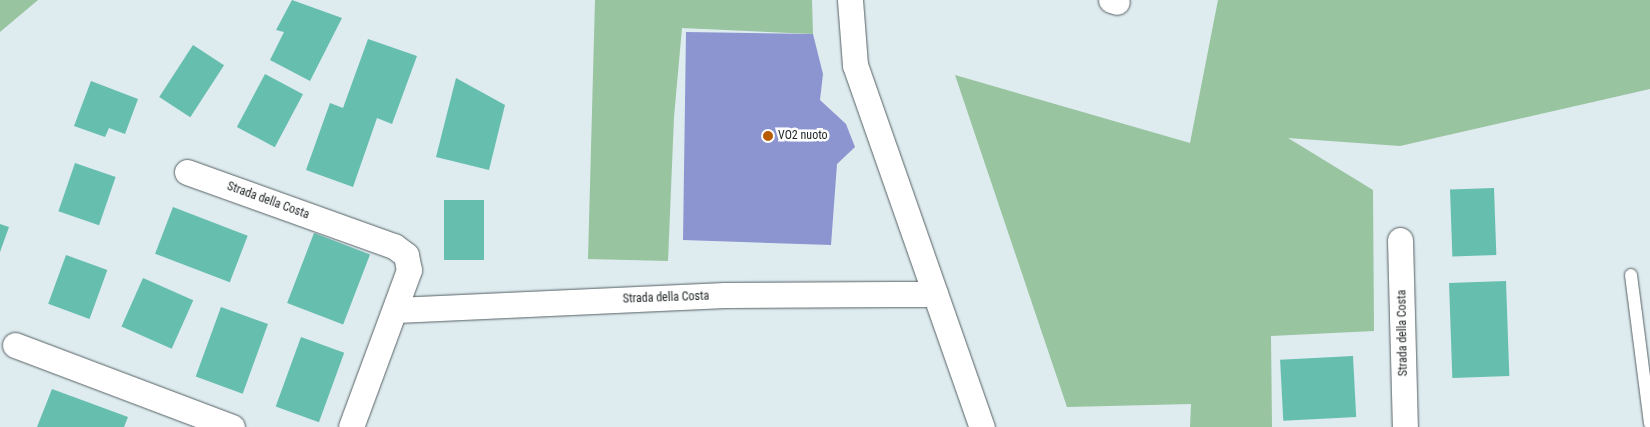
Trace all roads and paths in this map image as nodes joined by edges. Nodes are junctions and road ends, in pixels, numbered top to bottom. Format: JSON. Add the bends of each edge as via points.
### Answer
{"nodes":[{"id":1,"x":850,"y":0,"type":"edge"},
{"id":2,"x":186,"y":172,"type":"dead end"},
{"id":3,"x":1400,"y":240,"type":"dead end"},
{"id":4,"x":1631,"y":275,"type":"dead end"},
{"id":5,"x":935,"y":294,"type":"junction"},
{"id":6,"x":396,"y":310,"type":"junction"},
{"id":7,"x":15,"y":345,"type":"dead end"},
{"id":8,"x":1650,"y":424,"type":"edge"},
{"id":9,"x":232,"y":427,"type":"edge"},
{"id":10,"x":351,"y":427,"type":"edge"},
{"id":11,"x":982,"y":427,"type":"edge"},
{"id":12,"x":1405,"y":427,"type":"edge"}],
"edges":[{"from":1,"to":5,"type":"street","via":[[855,65]]},
{"from":2,"to":6,"type":"street","name":"Strada della Costa","via":[[394,246],[406,256],[409,270]]},
{"from":3,"to":12,"type":"street","name":"Strada della Costa"},
{"from":4,"to":8,"type":"lane"},
{"from":5,"to":6,"type":"street","name":"Strada della Costa","via":[[725,295]]},
{"from":5,"to":11,"type":"street"},
{"from":6,"to":10,"type":"street","name":"Strada della Costa"},
{"from":7,"to":9,"type":"street"}]}
